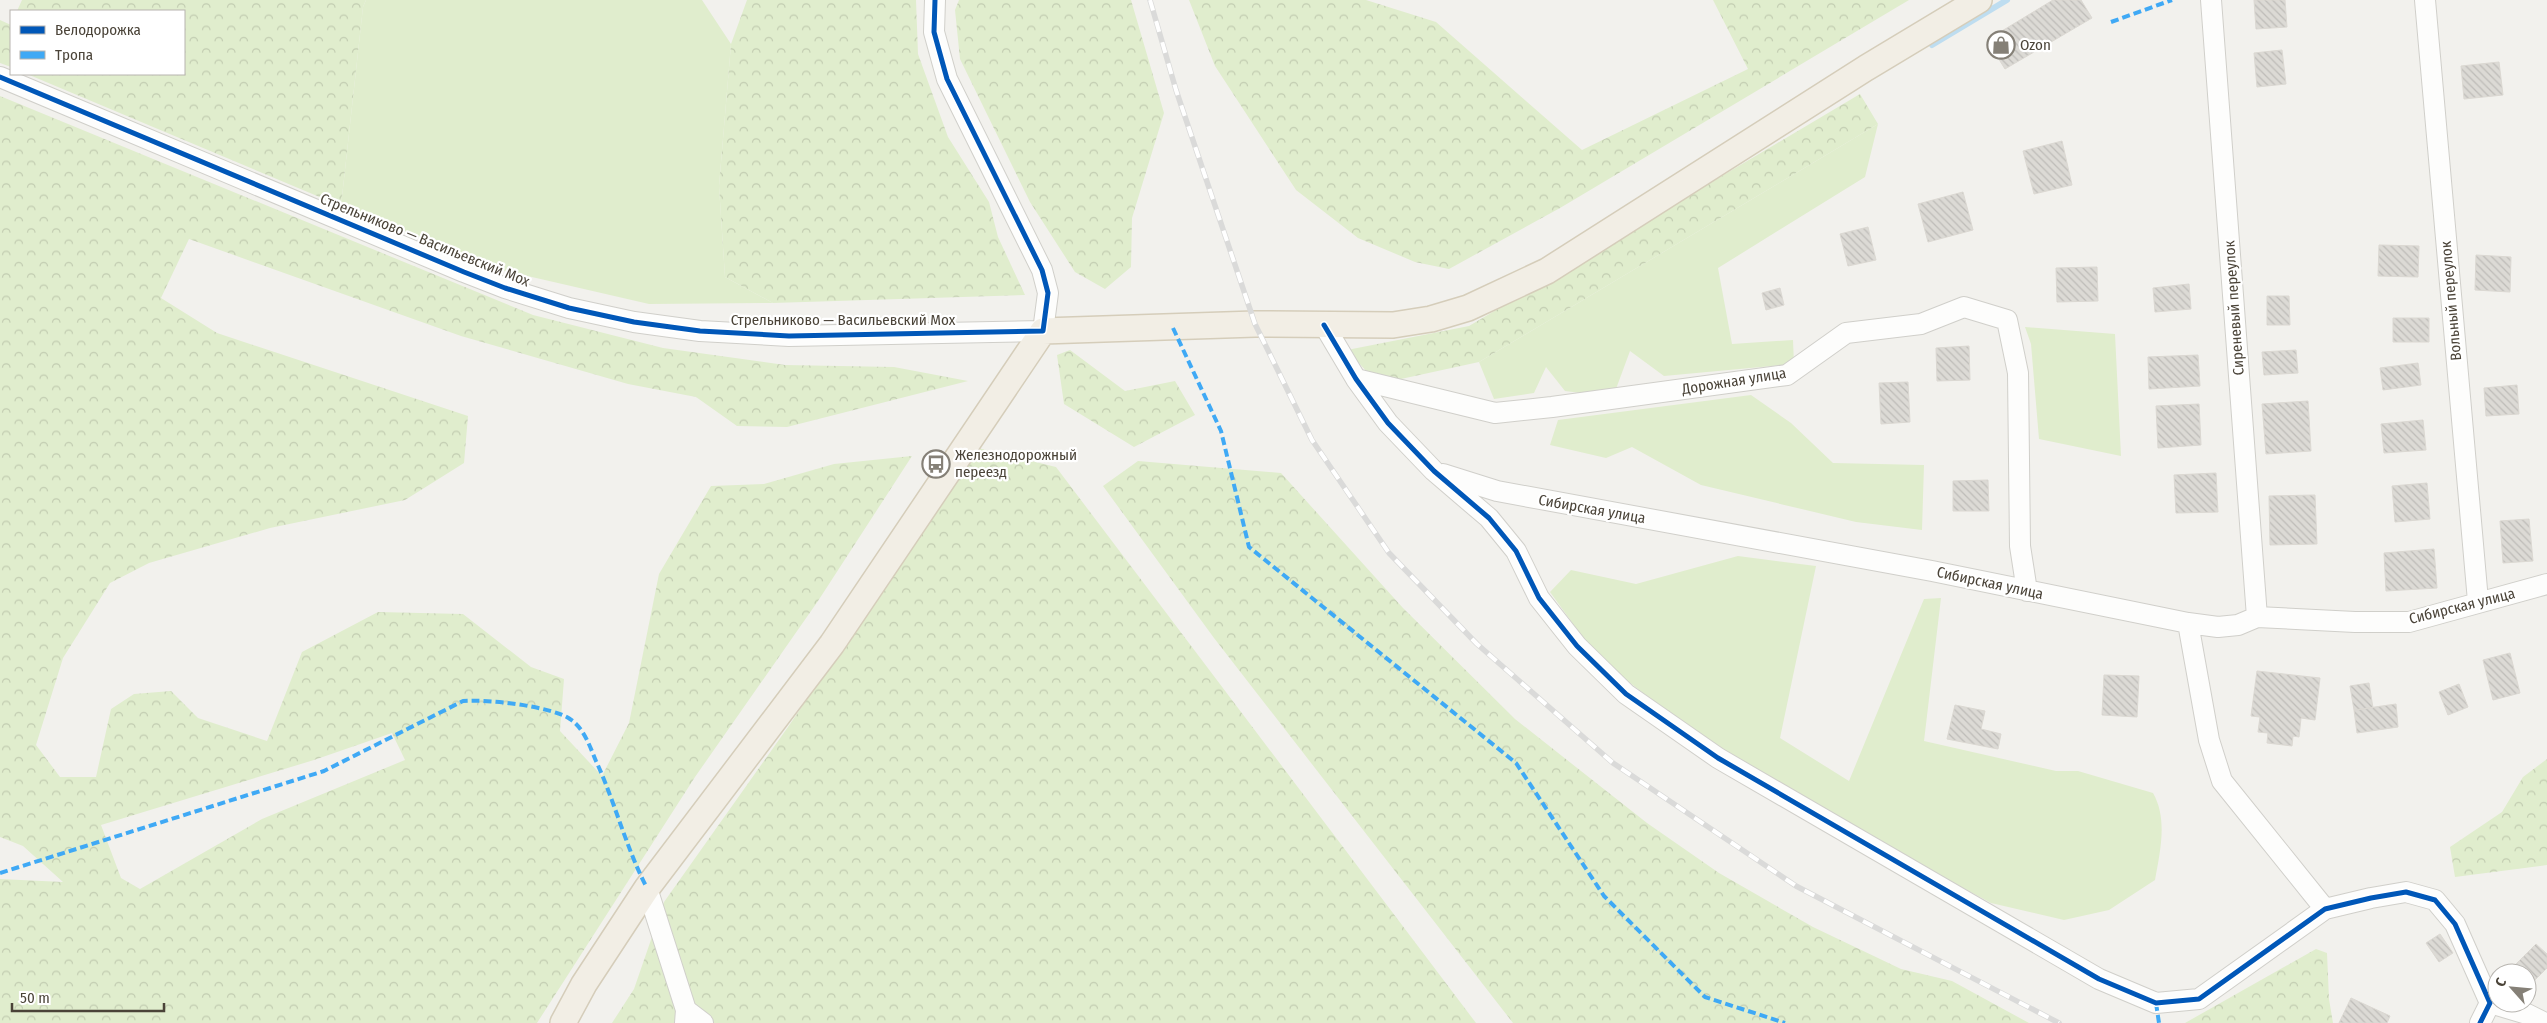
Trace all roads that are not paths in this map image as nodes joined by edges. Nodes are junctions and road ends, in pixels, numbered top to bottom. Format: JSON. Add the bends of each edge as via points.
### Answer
{"nodes":[{"id":1,"x":935,"y":0,"type":"edge"},
{"id":2,"x":1979,"y":0,"type":"edge"},
{"id":3,"x":2211,"y":0,"type":"edge"},
{"id":4,"x":2425,"y":0,"type":"edge"},
{"id":5,"x":0,"y":77,"type":"edge"},
{"id":6,"x":1324,"y":325,"type":"junction"},
{"id":7,"x":1043,"y":331,"type":"junction"},
{"id":8,"x":1356,"y":379,"type":"junction"},
{"id":9,"x":1434,"y":471,"type":"junction"},
{"id":10,"x":2547,"y":584,"type":"edge"},
{"id":11,"x":2027,"y":591,"type":"junction"},
{"id":12,"x":2478,"y":601,"type":"junction"},
{"id":13,"x":2257,"y":617,"type":"junction"},
{"id":14,"x":2188,"y":623,"type":"junction"},
{"id":15,"x":647,"y":888,"type":"junction"},
{"id":16,"x":2325,"y":909,"type":"junction"},
{"id":17,"x":2487,"y":997,"type":"edge"},
{"id":18,"x":2487,"y":1010,"type":"edge"},
{"id":19,"x":2523,"y":1013,"type":"edge"},
{"id":20,"x":686,"y":1016,"type":"edge"},
{"id":21,"x":563,"y":1023,"type":"edge"},
{"id":22,"x":703,"y":1023,"type":"edge"},
{"id":23,"x":2480,"y":1023,"type":"edge"},
{"id":24,"x":2545,"y":1023,"type":"edge"}],
"edges":[{"from":1,"to":7,"type":"street","via":[[934,32],[947,79],[1042,270],[1048,293]]},
{"from":2,"to":6,"type":"main road","via":[[1547,271],[1502,294],[1431,320],[1384,325]]},
{"from":3,"to":13,"type":"street","name":"Сиреневый переулок"},
{"from":4,"to":12,"type":"street","name":"Вольный переулок"},
{"from":5,"to":7,"type":"street","name":"Стрельниково — Васильевский Мох","via":[[464,272],[576,310],[656,326],[745,335]]},
{"from":6,"to":7,"type":"main road"},
{"from":6,"to":8,"type":"street"},
{"from":7,"to":15,"type":"main road","via":[[832,644]]},
{"from":8,"to":9,"type":"street","via":[[1388,423]]},
{"from":8,"to":11,"type":"street","name":"Дорожная улица","via":[[1494,413],[1788,375],[1846,333],[1921,324],[1964,307],[2007,320],[2018,374],[2020,546]]},
{"from":9,"to":11,"type":"street","name":"Сибирская улица","via":[[1497,491]]},
{"from":9,"to":16,"type":"street","via":[[1489,518],[1516,551],[1544,604],[1577,646],[1626,694],[1726,763],[2099,979],[2156,1003],[2199,999]]},
{"from":10,"to":12,"type":"street","name":"Сибирская улица"},
{"from":11,"to":14,"type":"street","name":"Сибирская улица"},
{"from":12,"to":13,"type":"street","name":"Сибирская улица","via":[[2409,622]]},
{"from":13,"to":14,"type":"street","name":"Сибирская улица","via":[[2238,625],[2218,627]]},
{"from":14,"to":16,"type":"street","via":[[2210,740],[2222,781]]},
{"from":15,"to":20,"type":"street"},
{"from":15,"to":21,"type":"main road","via":[[584,984]]},
{"from":16,"to":17,"type":"street","via":[[2406,892],[2435,900],[2455,924]]},
{"from":18,"to":23,"type":"street"},
{"from":19,"to":24,"type":"street"},
{"from":20,"to":22,"type":"street"}]}
